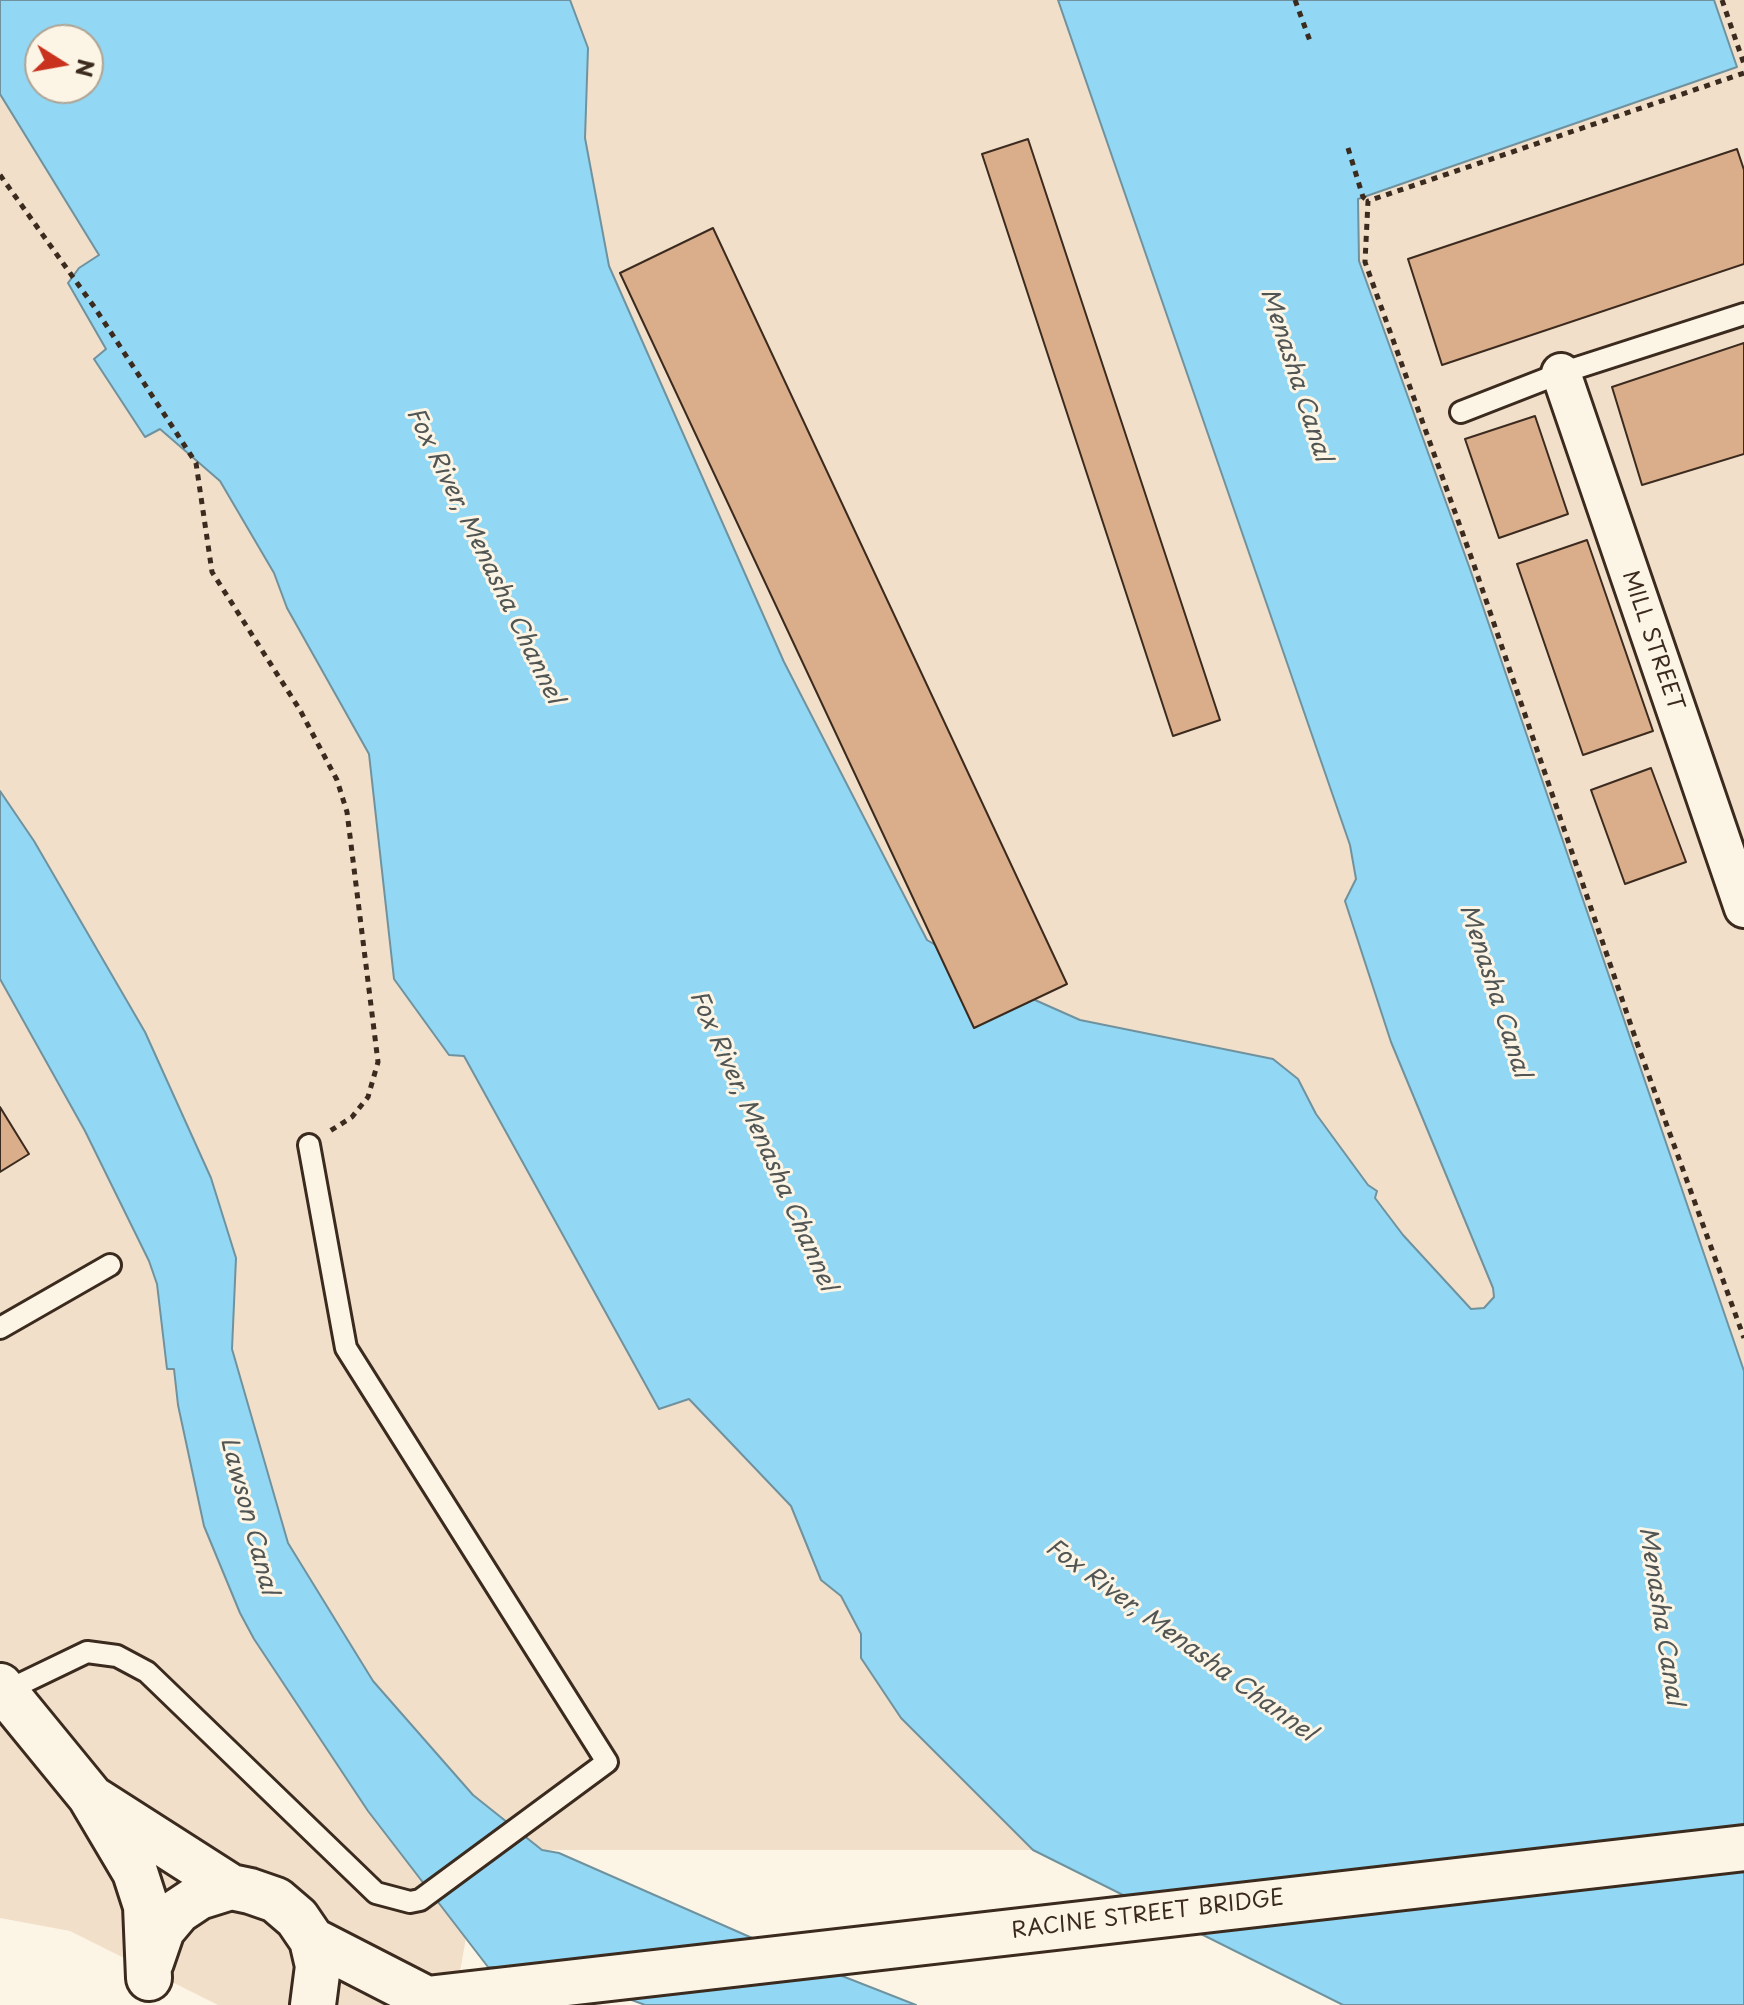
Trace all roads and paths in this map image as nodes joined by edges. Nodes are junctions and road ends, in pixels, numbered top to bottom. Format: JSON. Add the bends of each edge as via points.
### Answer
{"nodes":[{"id":1,"x":1295,"y":0,"type":"edge"},
{"id":2,"x":1722,"y":0,"type":"edge"},
{"id":3,"x":1310,"y":41,"type":"dead end"},
{"id":4,"x":1744,"y":64,"type":"edge"},
{"id":5,"x":1744,"y":73,"type":"edge"},
{"id":6,"x":1348,"y":148,"type":"dead end"},
{"id":7,"x":0,"y":175,"type":"edge"},
{"id":8,"x":1368,"y":201,"type":"junction"},
{"id":9,"x":1744,"y":314,"type":"edge"},
{"id":10,"x":1561,"y":373,"type":"junction"},
{"id":11,"x":1461,"y":412,"type":"dead end"},
{"id":12,"x":1744,"y":908,"type":"edge"},
{"id":13,"x":309,"y":1145,"type":"joint"},
{"id":14,"x":110,"y":1265,"type":"dead end"},
{"id":15,"x":0,"y":1328,"type":"edge"},
{"id":16,"x":1744,"y":1338,"type":"edge"},
{"id":17,"x":2,"y":1689,"type":"edge"},
{"id":18,"x":90,"y":1796,"type":"junction"},
{"id":19,"x":1744,"y":1848,"type":"edge"},
{"id":20,"x":231,"y":1887,"type":"junction"},
{"id":21,"x":312,"y":1940,"type":"junction"},
{"id":22,"x":152,"y":1992,"type":"edge"},
{"id":23,"x":420,"y":2002,"type":"edge"},
{"id":24,"x":313,"y":2005,"type":"edge"}],
"edges":[{"from":1,"to":3,"type":"path"},
{"from":2,"to":4,"type":"path"},
{"from":5,"to":8,"type":"path"},
{"from":6,"to":8,"type":"path"},
{"from":7,"to":13,"type":"path","via":[[183,439],[196,463],[212,572],[324,751],[347,812],[378,1062],[368,1097],[352,1117]]},
{"from":8,"to":16,"type":"path","via":[[1365,262]]},
{"from":9,"to":10,"type":"lane"},
{"from":10,"to":11,"type":"lane"},
{"from":10,"to":12,"type":"street","name":"MILL STREET"},
{"from":13,"to":17,"type":"lane","via":[[346,1348],[607,1762],[420,1900],[401,1901],[376,1893],[147,1672],[117,1656],[87,1652]]},
{"from":14,"to":15,"type":"lane"},
{"from":17,"to":18,"type":"main road"},
{"from":18,"to":20,"type":"main road"},
{"from":18,"to":22,"type":"main road","via":[[141,1889]]},
{"from":19,"to":23,"type":"main road","name":"RACINE STREET BRIDGE"},
{"from":20,"to":21,"type":"main road","via":[[276,1900]]},
{"from":20,"to":22,"type":"main road","via":[[199,1897],[162,1930],[152,1953]]},
{"from":21,"to":23,"type":"main road"},
{"from":21,"to":24,"type":"main road","via":[[318,1966]]}]}
